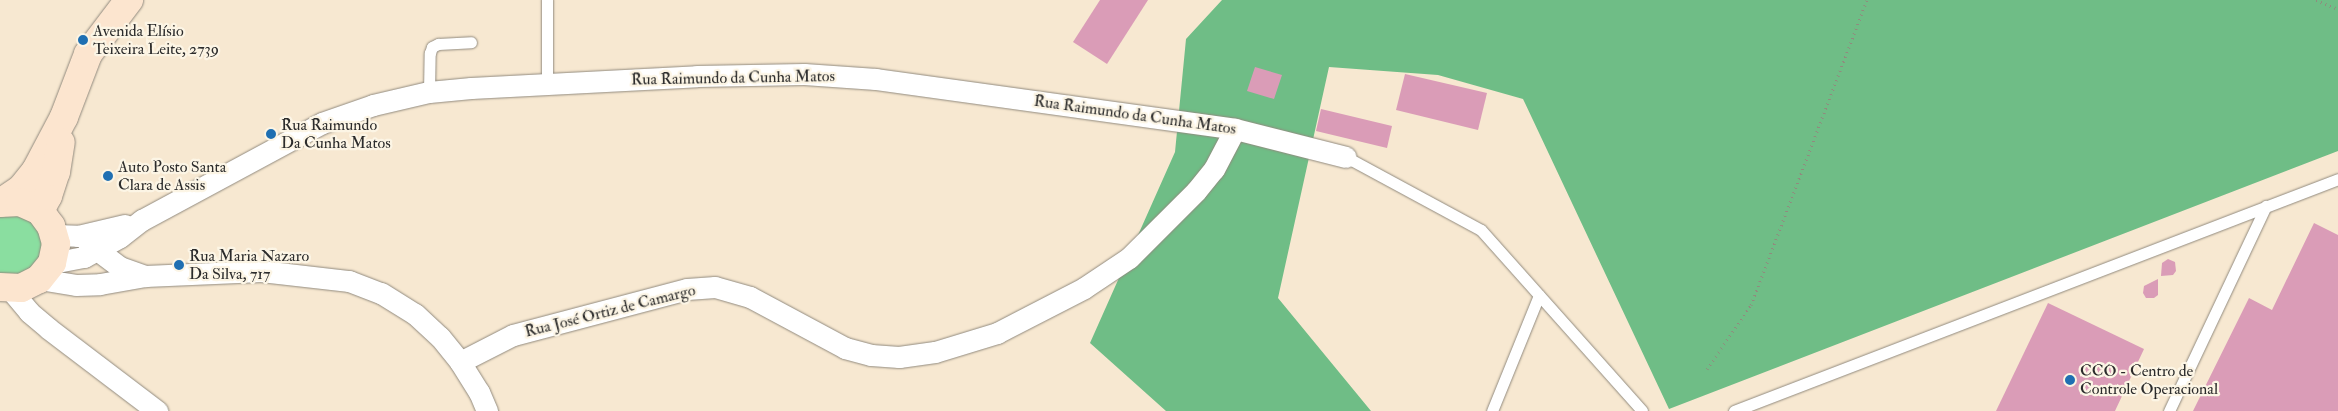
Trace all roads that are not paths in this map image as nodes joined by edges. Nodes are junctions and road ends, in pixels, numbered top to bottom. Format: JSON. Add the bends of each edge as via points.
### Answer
{"nodes":[{"id":1,"x":129,"y":0,"type":"edge"},
{"id":2,"x":547,"y":0,"type":"edge"},
{"id":3,"x":471,"y":42,"type":"dead end"},
{"id":4,"x":547,"y":84,"type":"junction"},
{"id":5,"x":429,"y":92,"type":"junction"},
{"id":6,"x":64,"y":117,"type":"junction"},
{"id":7,"x":1235,"y":129,"type":"junction"},
{"id":8,"x":1346,"y":157,"type":"joint"},
{"id":9,"x":2338,"y":179,"type":"edge"},
{"id":10,"x":0,"y":203,"type":"edge"},
{"id":11,"x":2266,"y":206,"type":"junction"},
{"id":12,"x":40,"y":211,"type":"junction"},
{"id":13,"x":142,"y":220,"type":"junction"},
{"id":14,"x":66,"y":236,"type":"junction"},
{"id":15,"x":98,"y":249,"type":"junction"},
{"id":16,"x":45,"y":271,"type":"junction"},
{"id":17,"x":145,"y":276,"type":"junction"},
{"id":18,"x":4,"y":290,"type":"edge"},
{"id":19,"x":1539,"y":295,"type":"junction"},
{"id":20,"x":460,"y":362,"type":"junction"},
{"id":21,"x":157,"y":411,"type":"edge"},
{"id":22,"x":487,"y":411,"type":"edge"},
{"id":23,"x":1492,"y":411,"type":"edge"},
{"id":24,"x":1642,"y":411,"type":"edge"},
{"id":25,"x":1734,"y":411,"type":"edge"},
{"id":26,"x":2169,"y":411,"type":"edge"}],
"edges":[{"from":1,"to":6,"type":"main road","via":[[88,54]]},
{"from":2,"to":4,"type":"lane"},
{"from":3,"to":5,"type":"lane","via":[[432,47]]},
{"from":4,"to":5,"type":"street","name":"Rua Raimundo da Cunha Matos"},
{"from":4,"to":7,"type":"street","name":"Rua Raimundo da Cunha Matos","via":[[804,74],[876,79]]},
{"from":5,"to":13,"type":"street","name":"Rua Raimundo da Cunha Matos","via":[[374,105],[322,124]]},
{"from":6,"to":10,"type":"main road","via":[[35,172],[21,189]]},
{"from":6,"to":12,"type":"main road","via":[[56,172]]},
{"from":7,"to":8,"type":"street","name":"Rua Raimundo da Cunha Matos"},
{"from":7,"to":20,"type":"street","name":"Rua José Ortiz de Camargo","via":[[1214,168],[1196,191],[1130,258],[1084,288],[997,333],[935,352],[899,357],[871,355],[845,348],[750,297],[715,288],[687,288],[513,335]]},
{"from":8,"to":19,"type":"lane","via":[[1481,230]]},
{"from":9,"to":11,"type":"lane"},
{"from":10,"to":12,"type":"main road","via":[[20,202]]},
{"from":11,"to":25,"type":"lane"},
{"from":11,"to":26,"type":"lane"},
{"from":12,"to":14,"type":"main road"},
{"from":13,"to":14,"type":"street","name":"Rua Raimundo da Cunha Matos"},
{"from":13,"to":15,"type":"street","name":"Rua Raimundo da Cunha Matos"},
{"from":14,"to":15,"type":"street"},
{"from":14,"to":16,"type":"main road"},
{"from":15,"to":16,"type":"street","name":"Rua Raimundo da Cunha Matos"},
{"from":15,"to":17,"type":"street","via":[[120,267]]},
{"from":16,"to":17,"type":"street","via":[[76,284],[100,284]]},
{"from":16,"to":18,"type":"main road","via":[[30,285]]},
{"from":17,"to":20,"type":"street","via":[[261,271],[349,281],[381,293],[415,314],[440,337]]},
{"from":18,"to":21,"type":"street"},
{"from":19,"to":23,"type":"lane"},
{"from":19,"to":24,"type":"lane"},
{"from":20,"to":22,"type":"street"}]}
